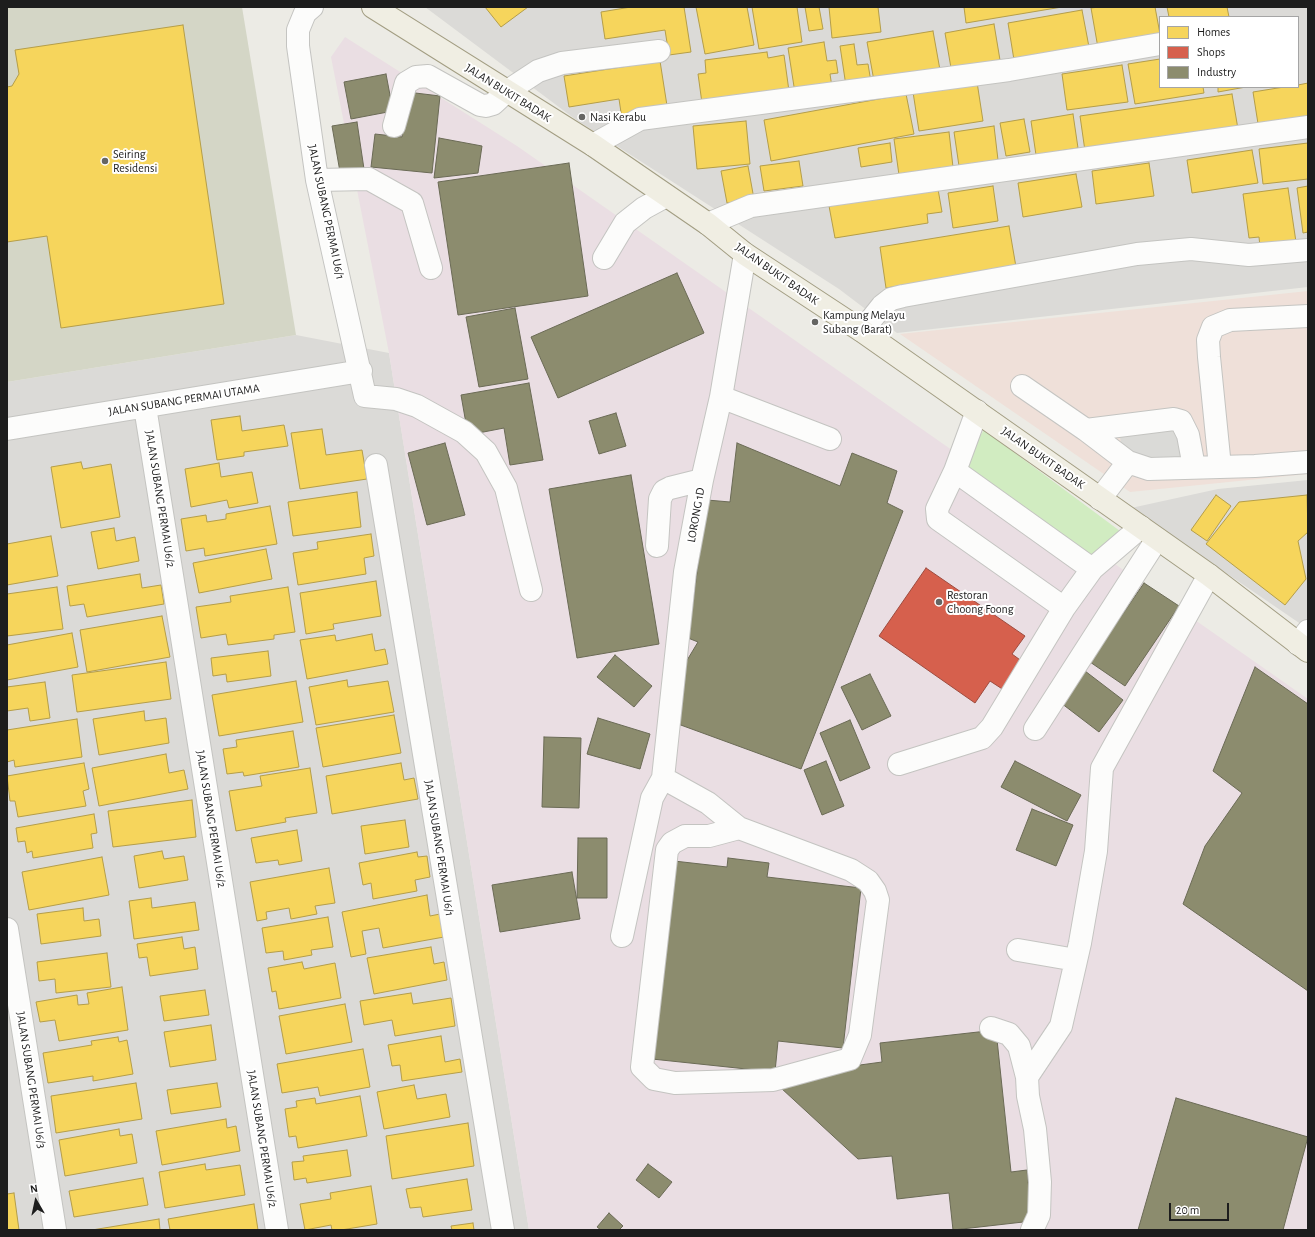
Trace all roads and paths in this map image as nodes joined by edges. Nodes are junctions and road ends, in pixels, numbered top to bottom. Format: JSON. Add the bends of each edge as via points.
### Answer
{"nodes":[{"id":1,"x":312,"y":7,"type":"edge"},
{"id":2,"x":373,"y":7,"type":"edge"},
{"id":3,"x":1159,"y":44,"type":"edge"},
{"id":4,"x":659,"y":50,"type":"dead end"},
{"id":5,"x":506,"y":92,"type":"junction"},
{"id":6,"x":394,"y":126,"type":"dead end"},
{"id":7,"x":1308,"y":127,"type":"edge"},
{"id":8,"x":593,"y":145,"type":"junction"},
{"id":9,"x":317,"y":180,"type":"junction"},
{"id":10,"x":666,"y":196,"type":"junction"},
{"id":11,"x":708,"y":224,"type":"junction"},
{"id":12,"x":1308,"y":250,"type":"edge"},
{"id":13,"x":745,"y":254,"type":"junction"},
{"id":14,"x":604,"y":258,"type":"dead end"},
{"id":15,"x":431,"y":268,"type":"dead end"},
{"id":16,"x":1308,"y":316,"type":"edge"},
{"id":17,"x":862,"y":331,"type":"junction"},
{"id":18,"x":361,"y":371,"type":"junction"},
{"id":19,"x":1022,"y":386,"type":"dead end"},
{"id":20,"x":721,"y":397,"type":"junction"},
{"id":21,"x":145,"y":407,"type":"junction"},
{"id":22,"x":977,"y":411,"type":"junction"},
{"id":23,"x":7,"y":429,"type":"edge"},
{"id":24,"x":1086,"y":430,"type":"junction"},
{"id":25,"x":830,"y":439,"type":"dead end"},
{"id":26,"x":1128,"y":462,"type":"junction"},
{"id":27,"x":1308,"y":462,"type":"edge"},
{"id":28,"x":376,"y":465,"type":"dead end"},
{"id":29,"x":1220,"y":467,"type":"junction"},
{"id":30,"x":1194,"y":468,"type":"junction"},
{"id":31,"x":955,"y":471,"type":"junction"},
{"id":32,"x":702,"y":480,"type":"junction"},
{"id":33,"x":1100,"y":498,"type":"junction"},
{"id":34,"x":1149,"y":533,"type":"junction"},
{"id":35,"x":657,"y":546,"type":"dead end"},
{"id":36,"x":1092,"y":569,"type":"junction"},
{"id":37,"x":1209,"y":575,"type":"junction"},
{"id":38,"x":531,"y":590,"type":"dead end"},
{"id":39,"x":1064,"y":608,"type":"junction"},
{"id":40,"x":1305,"y":642,"type":"edge"},
{"id":41,"x":1035,"y":729,"type":"dead end"},
{"id":42,"x":899,"y":764,"type":"dead end"},
{"id":43,"x":663,"y":778,"type":"junction"},
{"id":44,"x":739,"y":828,"type":"junction"},
{"id":45,"x":7,"y":929,"type":"edge"},
{"id":46,"x":622,"y":936,"type":"dead end"},
{"id":47,"x":1018,"y":950,"type":"dead end"},
{"id":48,"x":1076,"y":960,"type":"junction"},
{"id":49,"x":991,"y":1028,"type":"dead end"},
{"id":50,"x":1027,"y":1077,"type":"junction"},
{"id":51,"x":55,"y":1230,"type":"edge"},
{"id":52,"x":277,"y":1230,"type":"edge"},
{"id":53,"x":503,"y":1230,"type":"edge"},
{"id":54,"x":1032,"y":1230,"type":"edge"}],
"edges":[{"from":1,"to":9,"type":"street","name":"JALAN SUBANG PERMAI U6/1","via":[[305,12],[298,30],[298,46]]},
{"from":2,"to":5,"type":"main road","name":"JALAN BUKIT BADAK"},
{"from":3,"to":8,"type":"street","via":[[1009,70],[640,119]]},
{"from":4,"to":5,"type":"street","via":[[562,63],[538,71]]},
{"from":5,"to":6,"type":"street","via":[[493,104],[480,105],[428,76],[416,77],[406,84]]},
{"from":5,"to":8,"type":"main road","name":"JALAN BUKIT BADAK"},
{"from":7,"to":11,"type":"street","via":[[751,206]]},
{"from":8,"to":10,"type":"main road","name":"JALAN BUKIT BADAK"},
{"from":9,"to":15,"type":"street","via":[[369,179],[412,203]]},
{"from":9,"to":18,"type":"street","name":"JALAN SUBANG PERMAI U6/1"},
{"from":10,"to":11,"type":"main road","name":"JALAN BUKIT BADAK"},
{"from":10,"to":14,"type":"street","via":[[644,208],[625,223]]},
{"from":11,"to":13,"type":"main road","name":"JALAN BUKIT BADAK"},
{"from":12,"to":17,"type":"street","via":[[1249,255],[1191,249],[1137,254],[902,296],[891,299],[882,306]]},
{"from":13,"to":17,"type":"main road","name":"JALAN BUKIT BADAK"},
{"from":13,"to":20,"type":"street","name":"LORONG 1D"},
{"from":16,"to":29,"type":"street","via":[[1230,320],[1213,327],[1208,340]]},
{"from":17,"to":22,"type":"main road","name":"JALAN BUKIT BADAK"},
{"from":18,"to":21,"type":"street","name":"JALAN SUBANG PERMAI UTAMA"},
{"from":18,"to":38,"type":"street","name":"JALAN SUBANG PERMAI U6/1","via":[[365,396],[396,399],[417,406],[464,432],[486,452],[506,488]]},
{"from":19,"to":24,"type":"street"},
{"from":20,"to":25,"type":"street"},
{"from":20,"to":32,"type":"street","name":"LORONG 1D"},
{"from":21,"to":23,"type":"street","name":"JALAN SUBANG PERMAI UTAMA"},
{"from":21,"to":52,"type":"street","name":"JALAN SUBANG PERMAI U6/2"},
{"from":22,"to":31,"type":"street"},
{"from":22,"to":33,"type":"main road","name":"JALAN BUKIT BADAK"},
{"from":24,"to":26,"type":"street"},
{"from":24,"to":30,"type":"street","via":[[1174,419],[1181,421],[1188,435]]},
{"from":26,"to":30,"type":"street","via":[[1149,469]]},
{"from":26,"to":33,"type":"street"},
{"from":27,"to":29,"type":"street"},
{"from":28,"to":53,"type":"street","name":"JALAN SUBANG PERMAI U6/1"},
{"from":29,"to":30,"type":"street"},
{"from":31,"to":36,"type":"street"},
{"from":31,"to":39,"type":"street","via":[[937,509],[938,519]]},
{"from":32,"to":35,"type":"street","via":[[670,488],[664,492],[660,499]]},
{"from":32,"to":43,"type":"street","name":"LORONG 1D","via":[[686,572]]},
{"from":33,"to":34,"type":"main road","name":"JALAN BUKIT BADAK"},
{"from":34,"to":36,"type":"street"},
{"from":34,"to":37,"type":"main road","name":"JALAN BUKIT BADAK"},
{"from":34,"to":41,"type":"street"},
{"from":36,"to":39,"type":"street"},
{"from":37,"to":40,"type":"main road","name":"JALAN BUKIT BADAK"},
{"from":37,"to":48,"type":"street","via":[[1102,768],[1096,851]]},
{"from":39,"to":42,"type":"street","via":[[992,727],[982,738]]},
{"from":43,"to":44,"type":"street","via":[[708,803]]},
{"from":43,"to":46,"type":"street","via":[[652,798]]},
{"from":44,"to":44,"type":"street","via":[[709,836],[685,836],[672,843],[667,850],[642,1067],[654,1079],[675,1083],[773,1080],[850,1059],[860,1035],[878,900],[875,892],[868,881],[851,870]]},
{"from":45,"to":51,"type":"street","name":"JALAN SUBANG PERMAI U6/3"},
{"from":47,"to":48,"type":"street"},
{"from":48,"to":50,"type":"street","via":[[1061,1026]]},
{"from":49,"to":50,"type":"street","via":[[1009,1034],[1019,1046]]},
{"from":50,"to":54,"type":"street","via":[[1040,1182],[1039,1215]]}]}
